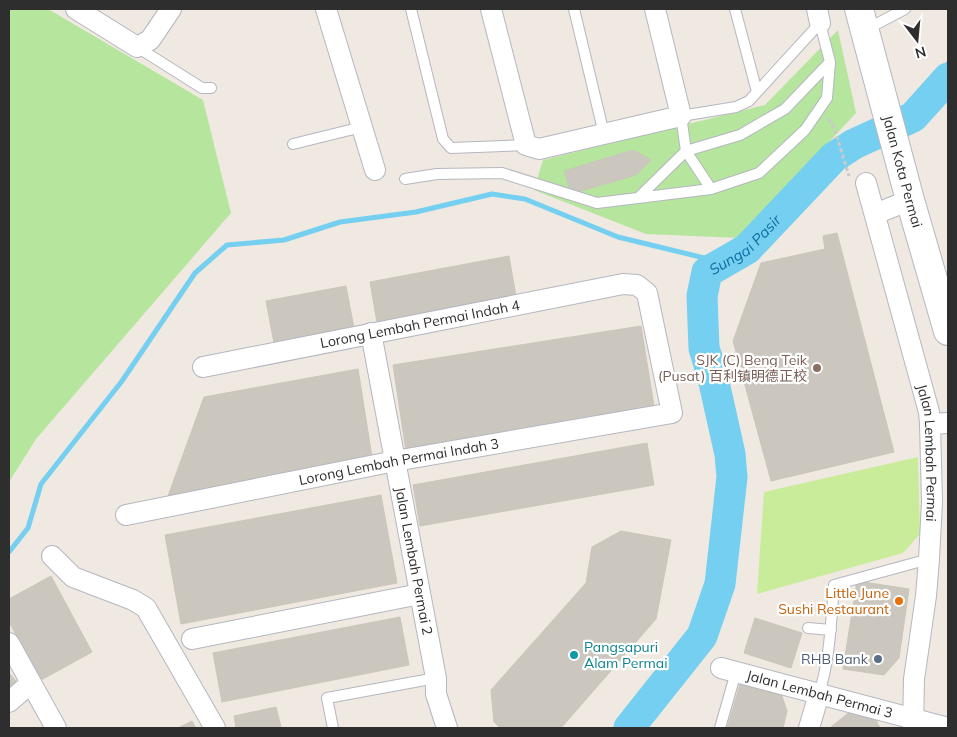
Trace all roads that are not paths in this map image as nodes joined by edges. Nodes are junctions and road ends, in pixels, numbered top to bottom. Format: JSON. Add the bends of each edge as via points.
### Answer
{"nodes":[{"id":1,"x":76,"y":9,"type":"edge"},
{"id":2,"x":171,"y":9,"type":"edge"},
{"id":3,"x":326,"y":9,"type":"edge"},
{"id":4,"x":412,"y":9,"type":"edge"},
{"id":5,"x":491,"y":9,"type":"edge"},
{"id":6,"x":574,"y":9,"type":"edge"},
{"id":7,"x":655,"y":9,"type":"edge"},
{"id":8,"x":735,"y":9,"type":"edge"},
{"id":9,"x":905,"y":9,"type":"edge"},
{"id":10,"x":819,"y":16,"type":"edge"},
{"id":11,"x":861,"y":20,"type":"edge"},
{"id":12,"x":137,"y":46,"type":"junction"},
{"id":13,"x":830,"y":62,"type":"junction"},
{"id":14,"x":212,"y":88,"type":"dead end"},
{"id":15,"x":757,"y":92,"type":"junction"},
{"id":16,"x":681,"y":116,"type":"junction"},
{"id":17,"x":362,"y":127,"type":"junction"},
{"id":18,"x":604,"y":134,"type":"junction"},
{"id":19,"x":293,"y":144,"type":"dead end"},
{"id":20,"x":526,"y":145,"type":"junction"},
{"id":21,"x":686,"y":151,"type":"junction"},
{"id":22,"x":375,"y":170,"type":"dead end"},
{"id":23,"x":405,"y":179,"type":"dead end"},
{"id":24,"x":857,"y":179,"type":"road end"},
{"id":25,"x":712,"y":189,"type":"junction"},
{"id":26,"x":638,"y":198,"type":"junction"},
{"id":27,"x":910,"y":200,"type":"junction"},
{"id":28,"x":874,"y":214,"type":"junction"},
{"id":29,"x":948,"y":331,"type":"edge"},
{"id":30,"x":371,"y":334,"type":"junction"},
{"id":31,"x":203,"y":367,"type":"dead end"},
{"id":32,"x":672,"y":413,"type":"joint"},
{"id":33,"x":939,"y":424,"type":"edge"},
{"id":34,"x":395,"y":461,"type":"junction"},
{"id":35,"x":126,"y":515,"type":"dead end"},
{"id":36,"x":52,"y":556,"type":"dead end"},
{"id":37,"x":929,"y":560,"type":"junction"},
{"id":38,"x":420,"y":594,"type":"junction"},
{"id":39,"x":808,"y":628,"type":"dead end"},
{"id":40,"x":831,"y":630,"type":"junction"},
{"id":41,"x":192,"y":639,"type":"dead end"},
{"id":42,"x":9,"y":643,"type":"edge"},
{"id":43,"x":729,"y":670,"type":"joint"},
{"id":44,"x":436,"y":678,"type":"junction"},
{"id":45,"x":31,"y":683,"type":"junction"},
{"id":46,"x":819,"y":694,"type":"junction"},
{"id":47,"x":9,"y":702,"type":"edge"},
{"id":48,"x":913,"y":723,"type":"edge"},
{"id":49,"x":56,"y":728,"type":"edge"},
{"id":50,"x":216,"y":728,"type":"edge"},
{"id":51,"x":333,"y":728,"type":"edge"},
{"id":52,"x":447,"y":728,"type":"edge"},
{"id":53,"x":720,"y":728,"type":"edge"},
{"id":54,"x":809,"y":728,"type":"edge"},
{"id":55,"x":948,"y":728,"type":"edge"}],
"edges":[{"from":1,"to":12,"type":"street"},
{"from":2,"to":12,"type":"street","via":[[150,40]]},
{"from":3,"to":17,"type":"street"},
{"from":4,"to":20,"type":"lane","via":[[443,139],[451,148]]},
{"from":5,"to":20,"type":"street"},
{"from":6,"to":18,"type":"lane"},
{"from":7,"to":16,"type":"street"},
{"from":8,"to":15,"type":"lane"},
{"from":9,"to":11,"type":"lane"},
{"from":10,"to":13,"type":"lane"},
{"from":10,"to":15,"type":"lane"},
{"from":11,"to":27,"type":"main road","name":"Jalan Kota Permai"},
{"from":12,"to":14,"type":"lane","via":[[202,88]]},
{"from":13,"to":21,"type":"lane","via":[[785,110],[740,136]]},
{"from":13,"to":25,"type":"lane","via":[[827,98],[805,130],[759,173]]},
{"from":15,"to":16,"type":"lane","via":[[749,101],[736,107]]},
{"from":16,"to":18,"type":"street"},
{"from":16,"to":21,"type":"lane"},
{"from":17,"to":19,"type":"lane"},
{"from":17,"to":22,"type":"street"},
{"from":18,"to":20,"type":"street","via":[[539,149]]},
{"from":21,"to":25,"type":"lane"},
{"from":21,"to":26,"type":"lane"},
{"from":23,"to":26,"type":"lane","via":[[436,174],[502,174],[597,203]]},
{"from":24,"to":28,"type":"street","name":"Jalan Lembah Permai"},
{"from":25,"to":26,"type":"lane"},
{"from":27,"to":28,"type":"street"},
{"from":27,"to":29,"type":"main road","name":"Jalan Kota Permai"},
{"from":28,"to":33,"type":"street","name":"Jalan Lembah Permai","via":[[929,412]]},
{"from":30,"to":31,"type":"street","name":"Lorong Lembah Permai Indah 4"},
{"from":30,"to":32,"type":"street","name":"Lorong Lembah Permai Indah 4","via":[[623,284],[638,284],[647,293]]},
{"from":30,"to":34,"type":"street","name":"Jalan Lembah Permai 2"},
{"from":32,"to":34,"type":"street","name":"Lorong Lembah Permai Indah 3"},
{"from":33,"to":37,"type":"street","name":"Jalan Lembah Permai"},
{"from":34,"to":35,"type":"street","name":"Lorong Lembah Permai Indah 3"},
{"from":34,"to":38,"type":"street","name":"Jalan Lembah Permai 2"},
{"from":36,"to":50,"type":"street","via":[[73,577],[146,608]]},
{"from":37,"to":40,"type":"lane","via":[[834,585]]},
{"from":37,"to":48,"type":"street","name":"Jalan Lembah Permai","via":[[914,679]]},
{"from":38,"to":41,"type":"street"},
{"from":38,"to":44,"type":"street","name":"Jalan Lembah Permai 2"},
{"from":39,"to":40,"type":"lane"},
{"from":40,"to":46,"type":"lane"},
{"from":42,"to":45,"type":"street"},
{"from":43,"to":46,"type":"street","name":"Jalan Lembah Permai 3"},
{"from":43,"to":53,"type":"lane"},
{"from":44,"to":51,"type":"lane","via":[[328,698]]},
{"from":44,"to":52,"type":"street","name":"Jalan Lembah Permai 2","via":[[436,694]]},
{"from":45,"to":47,"type":"street"},
{"from":45,"to":49,"type":"street"},
{"from":46,"to":48,"type":"street","name":"Jalan Lembah Permai 3"},
{"from":46,"to":54,"type":"street"},
{"from":48,"to":55,"type":"street","name":"Jalan Lembah Permai 3"}]}
